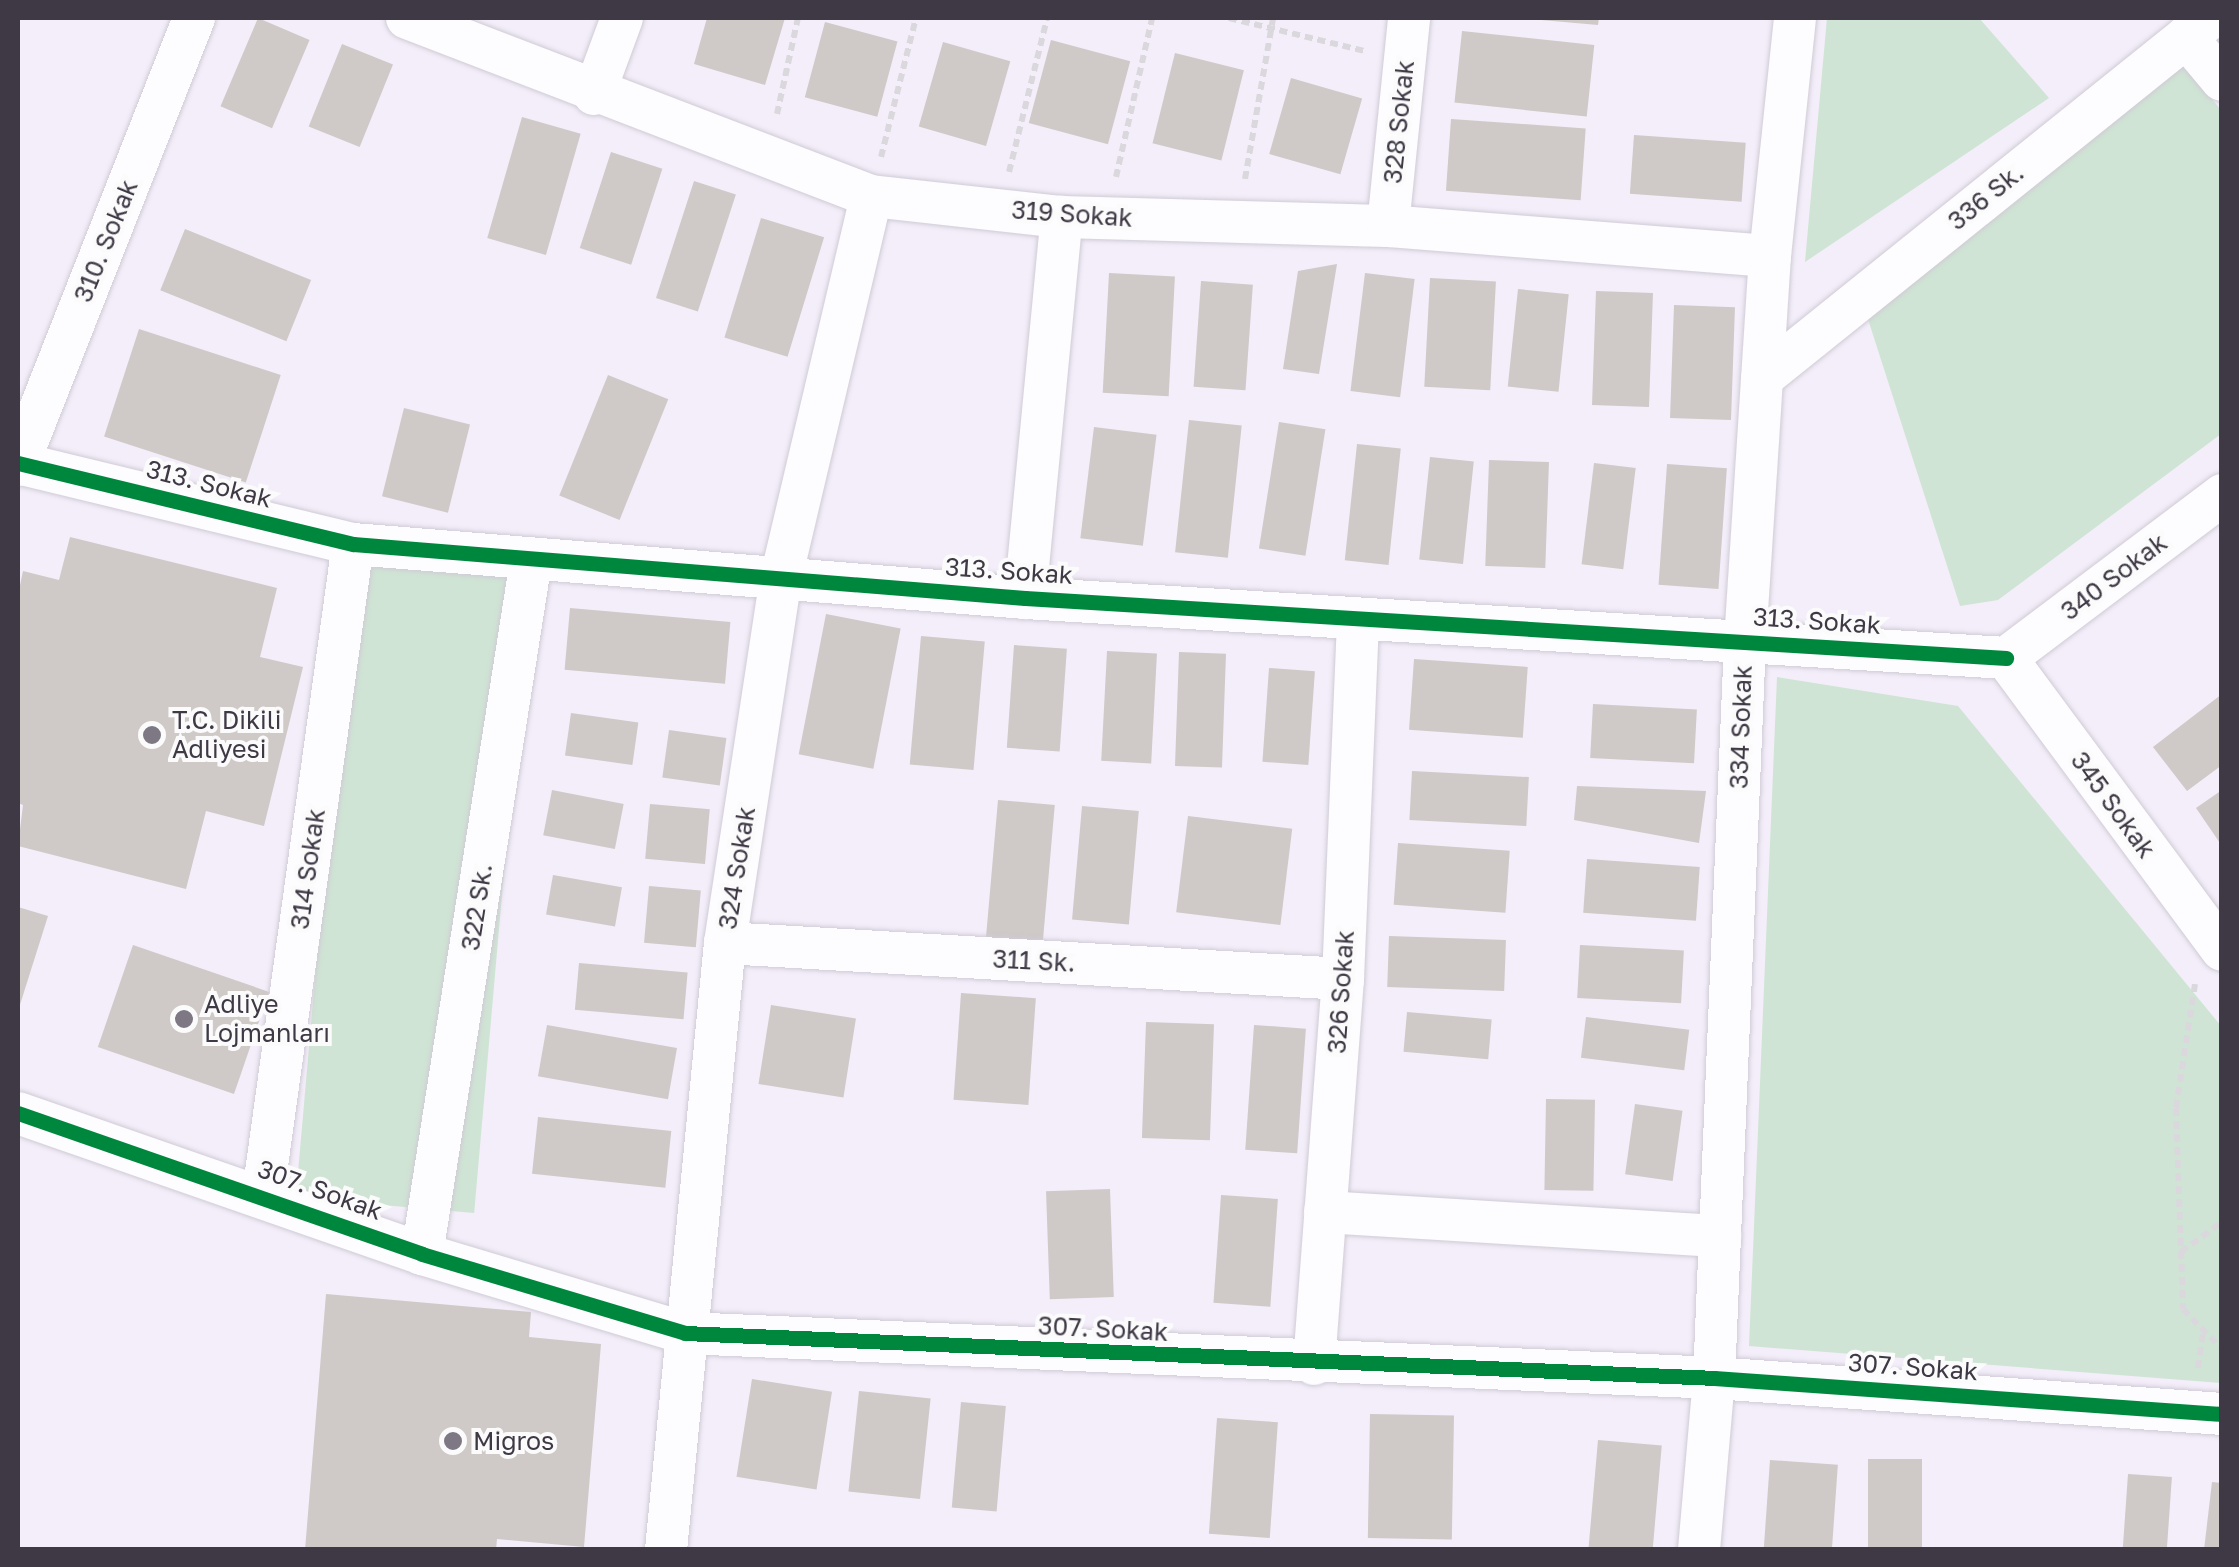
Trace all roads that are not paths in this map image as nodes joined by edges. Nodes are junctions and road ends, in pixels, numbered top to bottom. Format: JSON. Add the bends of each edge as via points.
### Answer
{"nodes":[{"id":1,"x":194,"y":18,"type":"edge"},
{"id":2,"x":406,"y":18,"type":"edge"},
{"id":3,"x":622,"y":18,"type":"edge"},
{"id":4,"x":1409,"y":18,"type":"edge"},
{"id":5,"x":1796,"y":18,"type":"edge"},
{"id":6,"x":2198,"y":27,"type":"edge"},
{"id":7,"x":2222,"y":80,"type":"edge"},
{"id":8,"x":594,"y":94,"type":"junction"},
{"id":9,"x":872,"y":196,"type":"junction"},
{"id":10,"x":1062,"y":216,"type":"junction"},
{"id":11,"x":1388,"y":226,"type":"junction"},
{"id":12,"x":1770,"y":256,"type":"junction"},
{"id":13,"x":1762,"y":378,"type":"junction"},
{"id":14,"x":18,"y":463,"type":"edge"},
{"id":15,"x":2222,"y":496,"type":"edge"},
{"id":16,"x":352,"y":544,"type":"junction"},
{"id":17,"x":532,"y":560,"type":"junction"},
{"id":18,"x":781,"y":578,"type":"junction"},
{"id":19,"x":1025,"y":598,"type":"junction"},
{"id":20,"x":1358,"y":619,"type":"junction"},
{"id":21,"x":1745,"y":642,"type":"junction"},
{"id":22,"x":2006,"y":658,"type":"junction"},
{"id":23,"x":2212,"y":939,"type":"edge"},
{"id":24,"x":725,"y":943,"type":"junction"},
{"id":25,"x":1343,"y":978,"type":"junction"},
{"id":26,"x":18,"y":1113,"type":"edge"},
{"id":27,"x":263,"y":1194,"type":"junction"},
{"id":28,"x":1326,"y":1212,"type":"junction"},
{"id":29,"x":1720,"y":1236,"type":"junction"},
{"id":30,"x":422,"y":1254,"type":"junction"},
{"id":31,"x":685,"y":1333,"type":"junction"},
{"id":32,"x":1314,"y":1364,"type":"junction"},
{"id":33,"x":1714,"y":1378,"type":"junction"},
{"id":34,"x":2222,"y":1414,"type":"edge"},
{"id":35,"x":666,"y":1550,"type":"edge"},
{"id":36,"x":1700,"y":1550,"type":"edge"}],
"edges":[{"from":1,"to":14,"type":"street","name":"310. Sokak"},
{"from":2,"to":8,"type":"street","name":"319 Sokak"},
{"from":3,"to":8,"type":"street"},
{"from":4,"to":11,"type":"street","name":"328 Sokak"},
{"from":5,"to":12,"type":"street","name":"334 Sokak"},
{"from":6,"to":7,"type":"street"},
{"from":6,"to":13,"type":"street","name":"336 Sk."},
{"from":8,"to":9,"type":"street","name":"319 Sokak"},
{"from":9,"to":10,"type":"street","name":"319 Sokak"},
{"from":9,"to":18,"type":"street","name":"324 Sokak"},
{"from":10,"to":11,"type":"street","name":"319 Sokak"},
{"from":10,"to":19,"type":"street"},
{"from":11,"to":12,"type":"street","name":"319 Sokak"},
{"from":12,"to":13,"type":"street","name":"334 Sokak"},
{"from":13,"to":21,"type":"street","name":"334 Sokak"},
{"from":14,"to":16,"type":"street","name":"313. Sokak"},
{"from":15,"to":22,"type":"street","name":"340 Sokak"},
{"from":16,"to":17,"type":"street","name":"313. Sokak"},
{"from":16,"to":27,"type":"street","name":"314 Sokak"},
{"from":17,"to":18,"type":"street","name":"313. Sokak"},
{"from":17,"to":30,"type":"street","name":"322 Sk."},
{"from":18,"to":19,"type":"street","name":"313. Sokak"},
{"from":18,"to":24,"type":"street","name":"324 Sokak"},
{"from":19,"to":20,"type":"street","name":"313. Sokak"},
{"from":20,"to":21,"type":"street","name":"313. Sokak"},
{"from":20,"to":25,"type":"street","name":"326 Sokak"},
{"from":21,"to":22,"type":"street","name":"313. Sokak"},
{"from":21,"to":29,"type":"street","name":"334 Sokak"},
{"from":22,"to":23,"type":"street","name":"345 Sokak"},
{"from":24,"to":25,"type":"street","name":"311 Sk."},
{"from":24,"to":31,"type":"street","name":"324 Sokak"},
{"from":25,"to":28,"type":"street","name":"326 Sokak"},
{"from":26,"to":27,"type":"street","name":"307. Sokak"},
{"from":27,"to":30,"type":"street","name":"307. Sokak"},
{"from":28,"to":29,"type":"street"},
{"from":28,"to":32,"type":"street","name":"326 Sokak"},
{"from":29,"to":33,"type":"street","name":"334 Sokak"},
{"from":30,"to":31,"type":"street","name":"307. Sokak"},
{"from":31,"to":32,"type":"street","name":"307. Sokak"},
{"from":31,"to":35,"type":"street","name":"324 Sokak"},
{"from":32,"to":33,"type":"street","name":"307. Sokak"},
{"from":33,"to":34,"type":"street","name":"307. Sokak"},
{"from":33,"to":36,"type":"street","name":"334 Sokak"}]}
